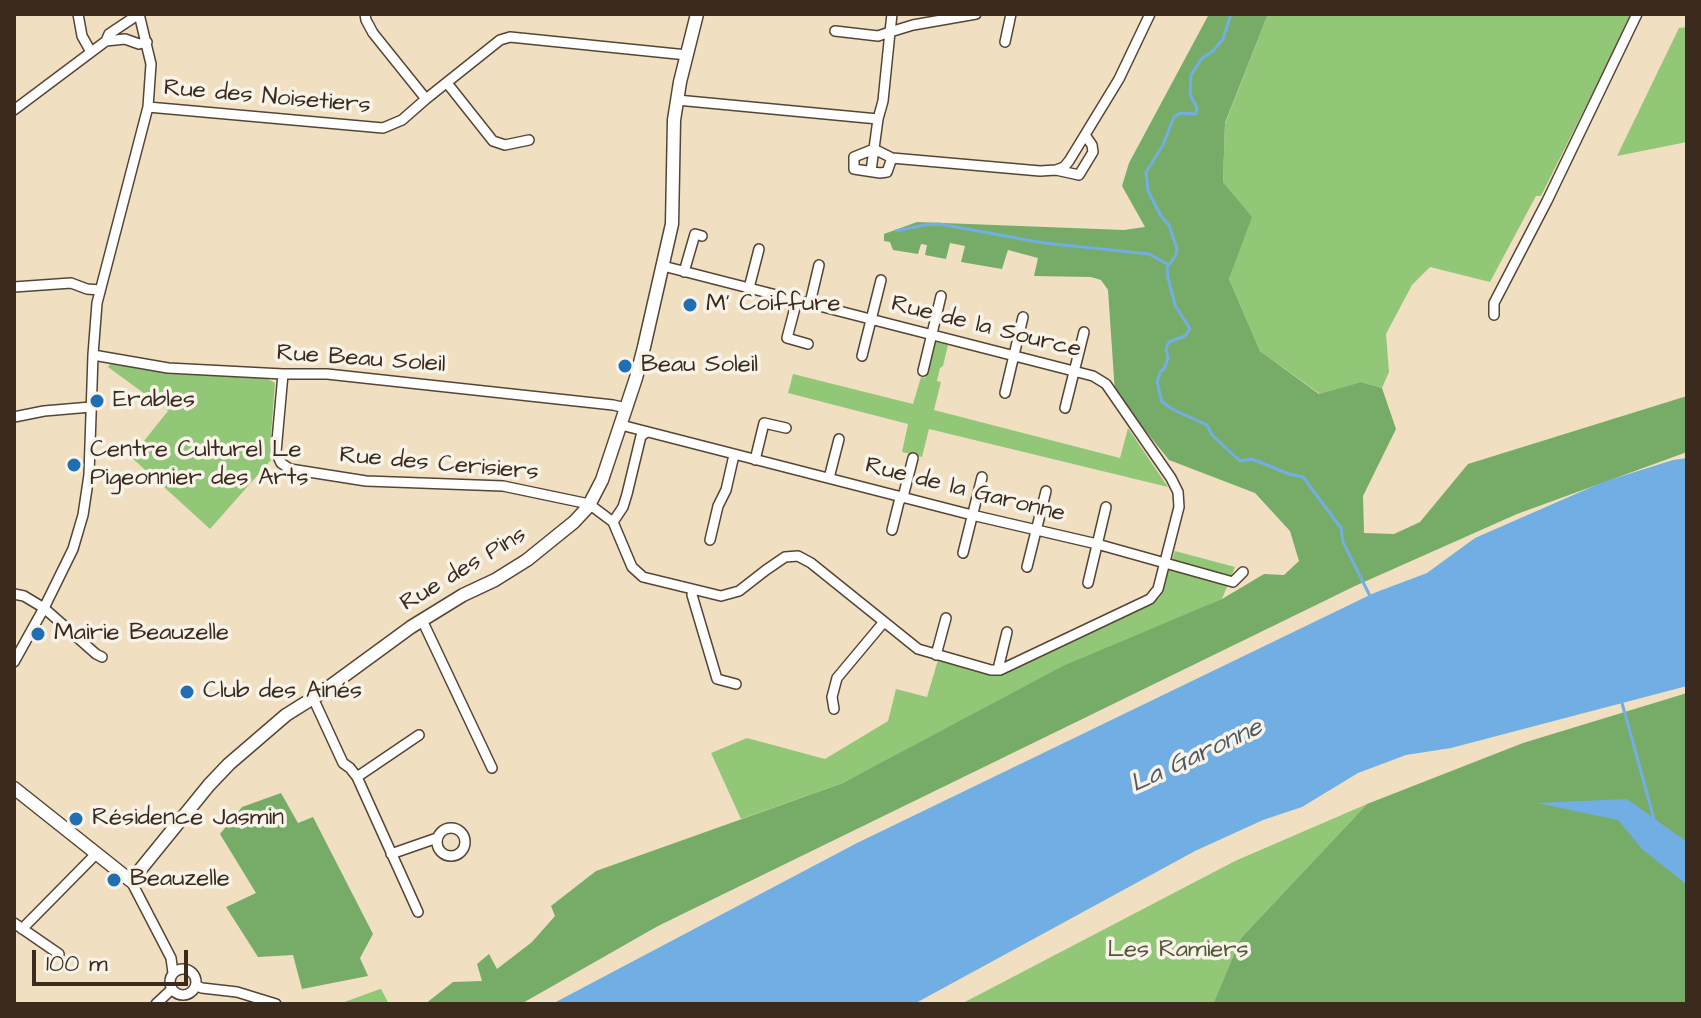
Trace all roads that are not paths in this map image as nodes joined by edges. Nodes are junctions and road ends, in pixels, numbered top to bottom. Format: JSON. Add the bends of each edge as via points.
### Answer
{"nodes":[{"id":1,"x":78,"y":14,"type":"edge"},
{"id":2,"x":139,"y":14,"type":"edge"},
{"id":3,"x":365,"y":14,"type":"edge"},
{"id":4,"x":697,"y":14,"type":"edge"},
{"id":5,"x":892,"y":14,"type":"edge"},
{"id":6,"x":976,"y":14,"type":"edge"},
{"id":7,"x":1011,"y":14,"type":"edge"},
{"id":8,"x":1150,"y":14,"type":"edge"},
{"id":9,"x":1637,"y":14,"type":"edge"},
{"id":10,"x":835,"y":31,"type":"dead end"},
{"id":11,"x":890,"y":32,"type":"junction"},
{"id":12,"x":106,"y":41,"type":"junction"},
{"id":13,"x":147,"y":42,"type":"junction"},
{"id":14,"x":1005,"y":42,"type":"dead end"},
{"id":15,"x":91,"y":52,"type":"junction"},
{"id":16,"x":687,"y":55,"type":"junction"},
{"id":17,"x":447,"y":83,"type":"junction"},
{"id":18,"x":426,"y":99,"type":"junction"},
{"id":19,"x":677,"y":100,"type":"junction"},
{"id":20,"x":148,"y":107,"type":"junction"},
{"id":21,"x":14,"y":110,"type":"edge"},
{"id":22,"x":878,"y":119,"type":"junction"},
{"id":23,"x":1085,"y":135,"type":"junction"},
{"id":24,"x":529,"y":140,"type":"dead end"},
{"id":25,"x":874,"y":149,"type":"junction"},
{"id":26,"x":892,"y":158,"type":"junction"},
{"id":27,"x":1056,"y":170,"type":"junction"},
{"id":28,"x":871,"y":171,"type":"junction"},
{"id":29,"x":702,"y":236,"type":"dead end"},
{"id":30,"x":759,"y":249,"type":"dead end"},
{"id":31,"x":819,"y":265,"type":"dead end"},
{"id":32,"x":663,"y":266,"type":"junction"},
{"id":33,"x":684,"y":272,"type":"junction"},
{"id":34,"x":881,"y":280,"type":"dead end"},
{"id":35,"x":14,"y":287,"type":"edge"},
{"id":36,"x":749,"y":288,"type":"junction"},
{"id":37,"x":100,"y":290,"type":"junction"},
{"id":38,"x":941,"y":296,"type":"dead end"},
{"id":39,"x":797,"y":300,"type":"junction"},
{"id":40,"x":810,"y":303,"type":"junction"},
{"id":41,"x":1494,"y":315,"type":"dead end"},
{"id":42,"x":1023,"y":317,"type":"dead end"},
{"id":43,"x":871,"y":319,"type":"junction"},
{"id":44,"x":1084,"y":332,"type":"dead end"},
{"id":45,"x":932,"y":335,"type":"junction"},
{"id":46,"x":808,"y":344,"type":"dead end"},
{"id":47,"x":93,"y":355,"type":"junction"},
{"id":48,"x":1014,"y":355,"type":"junction"},
{"id":49,"x":862,"y":356,"type":"dead end"},
{"id":50,"x":1075,"y":370,"type":"junction"},
{"id":51,"x":923,"y":371,"type":"dead end"},
{"id":52,"x":283,"y":374,"type":"junction"},
{"id":53,"x":1005,"y":393,"type":"dead end"},
{"id":54,"x":91,"y":407,"type":"junction"},
{"id":55,"x":626,"y":408,"type":"junction"},
{"id":56,"x":1065,"y":408,"type":"dead end"},
{"id":57,"x":14,"y":417,"type":"edge"},
{"id":58,"x":621,"y":425,"type":"junction"},
{"id":59,"x":786,"y":428,"type":"dead end"},
{"id":60,"x":647,"y":432,"type":"junction"},
{"id":61,"x":839,"y":439,"type":"dead end"},
{"id":62,"x":734,"y":455,"type":"junction"},
{"id":63,"x":913,"y":458,"type":"dead end"},
{"id":64,"x":755,"y":460,"type":"junction"},
{"id":65,"x":982,"y":477,"type":"dead end"},
{"id":66,"x":829,"y":478,"type":"junction"},
{"id":67,"x":1046,"y":491,"type":"dead end"},
{"id":68,"x":902,"y":497,"type":"junction"},
{"id":69,"x":589,"y":504,"type":"junction"},
{"id":70,"x":1106,"y":507,"type":"dead end"},
{"id":71,"x":972,"y":515,"type":"junction"},
{"id":72,"x":613,"y":522,"type":"junction"},
{"id":73,"x":1036,"y":529,"type":"junction"},
{"id":74,"x":892,"y":530,"type":"dead end"},
{"id":75,"x":710,"y":540,"type":"dead end"},
{"id":76,"x":1097,"y":544,"type":"junction"},
{"id":77,"x":963,"y":553,"type":"dead end"},
{"id":78,"x":1165,"y":563,"type":"junction"},
{"id":79,"x":1027,"y":567,"type":"dead end"},
{"id":80,"x":1243,"y":572,"type":"dead end"},
{"id":81,"x":1088,"y":583,"type":"dead end"},
{"id":82,"x":693,"y":590,"type":"junction"},
{"id":83,"x":14,"y":594,"type":"edge"},
{"id":84,"x":44,"y":608,"type":"junction"},
{"id":85,"x":946,"y":618,"type":"dead end"},
{"id":86,"x":422,"y":620,"type":"junction"},
{"id":87,"x":883,"y":623,"type":"junction"},
{"id":88,"x":1007,"y":632,"type":"dead end"},
{"id":89,"x":936,"y":655,"type":"junction"},
{"id":90,"x":102,"y":657,"type":"dead end"},
{"id":91,"x":14,"y":662,"type":"edge"},
{"id":92,"x":1000,"y":670,"type":"junction"},
{"id":93,"x":736,"y":684,"type":"dead end"},
{"id":94,"x":313,"y":698,"type":"junction"},
{"id":95,"x":834,"y":709,"type":"dead end"},
{"id":96,"x":419,"y":735,"type":"dead end"},
{"id":97,"x":492,"y":768,"type":"dead end"},
{"id":98,"x":357,"y":777,"type":"junction"},
{"id":99,"x":14,"y":788,"type":"edge"},
{"id":100,"x":437,"y":838,"type":"dead end"},
{"id":101,"x":97,"y":853,"type":"junction"},
{"id":102,"x":391,"y":854,"type":"junction"},
{"id":103,"x":131,"y":881,"type":"junction"},
{"id":104,"x":418,"y":912,"type":"dead end"},
{"id":105,"x":18,"y":926,"type":"edge"},
{"id":106,"x":59,"y":954,"type":"dead end"},
{"id":107,"x":173,"y":973,"type":"junction"},
{"id":108,"x":197,"y":986,"type":"junction"},
{"id":109,"x":172,"y":989,"type":"junction"},
{"id":110,"x":156,"y":1004,"type":"edge"},
{"id":111,"x":276,"y":1004,"type":"edge"}],
"edges":[{"from":1,"to":15,"type":"street"},
{"from":2,"to":12,"type":"street"},
{"from":2,"to":13,"type":"street"},
{"from":3,"to":18,"type":"street","via":[[373,33]]},
{"from":4,"to":16,"type":"street","name":"Rue des Pins"},
{"from":5,"to":11,"type":"street"},
{"from":6,"to":11,"type":"street"},
{"from":7,"to":14,"type":"street"},
{"from":8,"to":23,"type":"street"},
{"from":9,"to":41,"type":"street","via":[[1494,303]]},
{"from":10,"to":11,"type":"street","via":[[878,36]]},
{"from":11,"to":22,"type":"street"},
{"from":12,"to":13,"type":"street"},
{"from":12,"to":15,"type":"street"},
{"from":13,"to":20,"type":"street"},
{"from":15,"to":21,"type":"street"},
{"from":16,"to":17,"type":"street","name":"Rue des Noisetiers","via":[[510,37]]},
{"from":16,"to":19,"type":"street","name":"Rue des Pins"},
{"from":17,"to":18,"type":"street","name":"Rue des Noisetiers"},
{"from":17,"to":24,"type":"street","via":[[493,141],[505,145]]},
{"from":18,"to":20,"type":"street","name":"Rue des Noisetiers","via":[[383,128]]},
{"from":19,"to":22,"type":"street"},
{"from":19,"to":32,"type":"street","name":"Rue des Pins","via":[[672,224]]},
{"from":20,"to":37,"type":"street"},
{"from":22,"to":25,"type":"street"},
{"from":23,"to":27,"type":"street","via":[[1069,161]]},
{"from":23,"to":27,"type":"street","via":[[1093,152],[1079,175]]},
{"from":25,"to":26,"type":"street"},
{"from":25,"to":28,"type":"street"},
{"from":25,"to":28,"type":"street","via":[[854,157],[853,163],[854,169]]},
{"from":26,"to":27,"type":"street"},
{"from":26,"to":28,"type":"street","via":[[887,172]]},
{"from":29,"to":33,"type":"street","via":[[695,234]]},
{"from":30,"to":36,"type":"street"},
{"from":31,"to":40,"type":"street"},
{"from":32,"to":33,"type":"street","name":"Rue de la Source"},
{"from":32,"to":55,"type":"street","name":"Rue des Pins"},
{"from":33,"to":36,"type":"street","name":"Rue de la Source"},
{"from":34,"to":43,"type":"street"},
{"from":35,"to":37,"type":"street","via":[[71,283]]},
{"from":36,"to":39,"type":"street","name":"Rue de la Source"},
{"from":37,"to":47,"type":"street"},
{"from":38,"to":45,"type":"street"},
{"from":39,"to":40,"type":"street","name":"Rue de la Source"},
{"from":39,"to":46,"type":"street","via":[[787,338]]},
{"from":40,"to":43,"type":"street","name":"Rue de la Source"},
{"from":42,"to":48,"type":"street"},
{"from":43,"to":45,"type":"street","name":"Rue de la Source"},
{"from":43,"to":49,"type":"street"},
{"from":44,"to":50,"type":"street"},
{"from":45,"to":48,"type":"street","name":"Rue de la Source"},
{"from":45,"to":51,"type":"street"},
{"from":47,"to":52,"type":"street","name":"Rue Beau Soleil","via":[[168,368]]},
{"from":47,"to":54,"type":"street"},
{"from":48,"to":50,"type":"street","name":"Rue de la Source"},
{"from":48,"to":53,"type":"street"},
{"from":50,"to":56,"type":"street"},
{"from":50,"to":78,"type":"street","name":"Rue de la Source","via":[[1106,384],[1175,485],[1179,507]]},
{"from":52,"to":55,"type":"street","name":"Rue Beau Soleil","via":[[327,374]]},
{"from":52,"to":69,"type":"street","name":"Rue des Cerisiers","via":[[276,452],[290,469],[366,481],[503,486]]},
{"from":54,"to":57,"type":"street"},
{"from":54,"to":84,"type":"street","via":[[83,515]]},
{"from":55,"to":58,"type":"street","name":"Rue des Pins"},
{"from":58,"to":60,"type":"street","name":"Rue de la Garonne"},
{"from":58,"to":69,"type":"street","name":"Rue des Pins"},
{"from":59,"to":64,"type":"street","via":[[764,423]]},
{"from":60,"to":62,"type":"street","name":"Rue de la Garonne"},
{"from":60,"to":72,"type":"street","via":[[641,436],[623,507]]},
{"from":61,"to":66,"type":"street"},
{"from":62,"to":64,"type":"street","name":"Rue de la Garonne"},
{"from":62,"to":75,"type":"street"},
{"from":63,"to":68,"type":"street"},
{"from":64,"to":66,"type":"street","name":"Rue de la Garonne"},
{"from":65,"to":71,"type":"street"},
{"from":66,"to":68,"type":"street","name":"Rue de la Garonne"},
{"from":67,"to":73,"type":"street"},
{"from":68,"to":71,"type":"street","name":"Rue de la Garonne"},
{"from":68,"to":74,"type":"street"},
{"from":69,"to":72,"type":"street"},
{"from":69,"to":86,"type":"street","name":"Rue des Pins","via":[[527,560]]},
{"from":70,"to":76,"type":"street"},
{"from":71,"to":73,"type":"street","name":"Rue de la Garonne"},
{"from":71,"to":77,"type":"street"},
{"from":72,"to":82,"type":"street","via":[[632,567],[643,577]]},
{"from":73,"to":76,"type":"street","name":"Rue de la Garonne"},
{"from":73,"to":79,"type":"street"},
{"from":76,"to":78,"type":"street","name":"Rue de la Garonne"},
{"from":76,"to":81,"type":"street"},
{"from":78,"to":80,"type":"street","name":"Rue de la Garonne","via":[[1233,582]]},
{"from":78,"to":92,"type":"street","name":"Rue de la Source","via":[[1150,599]]},
{"from":82,"to":87,"type":"street","via":[[728,595],[785,557],[798,556]]},
{"from":82,"to":93,"type":"street","via":[[717,679]]},
{"from":83,"to":84,"type":"street"},
{"from":84,"to":90,"type":"street"},
{"from":84,"to":91,"type":"street"},
{"from":85,"to":89,"type":"street"},
{"from":86,"to":94,"type":"street","name":"Rue des Pins"},
{"from":86,"to":97,"type":"street"},
{"from":87,"to":89,"type":"street","via":[[918,649]]},
{"from":87,"to":95,"type":"street","via":[[837,678]]},
{"from":88,"to":92,"type":"street"},
{"from":89,"to":92,"type":"street"},
{"from":94,"to":98,"type":"street","via":[[343,763]]},
{"from":94,"to":103,"type":"street","name":"Rue des Pins","via":[[267,730],[219,774]]},
{"from":96,"to":98,"type":"street"},
{"from":98,"to":102,"type":"street"},
{"from":99,"to":101,"type":"street"},
{"from":100,"to":102,"type":"street"},
{"from":101,"to":103,"type":"street"},
{"from":101,"to":105,"type":"street"},
{"from":102,"to":104,"type":"street"},
{"from":103,"to":107,"type":"street","via":[[171,958]]},
{"from":105,"to":106,"type":"street"},
{"from":107,"to":108,"type":"street","via":[[190,970]]},
{"from":107,"to":109,"type":"street"},
{"from":108,"to":109,"type":"street","via":[[186,995]]},
{"from":108,"to":111,"type":"street"},
{"from":109,"to":110,"type":"street"}]}
